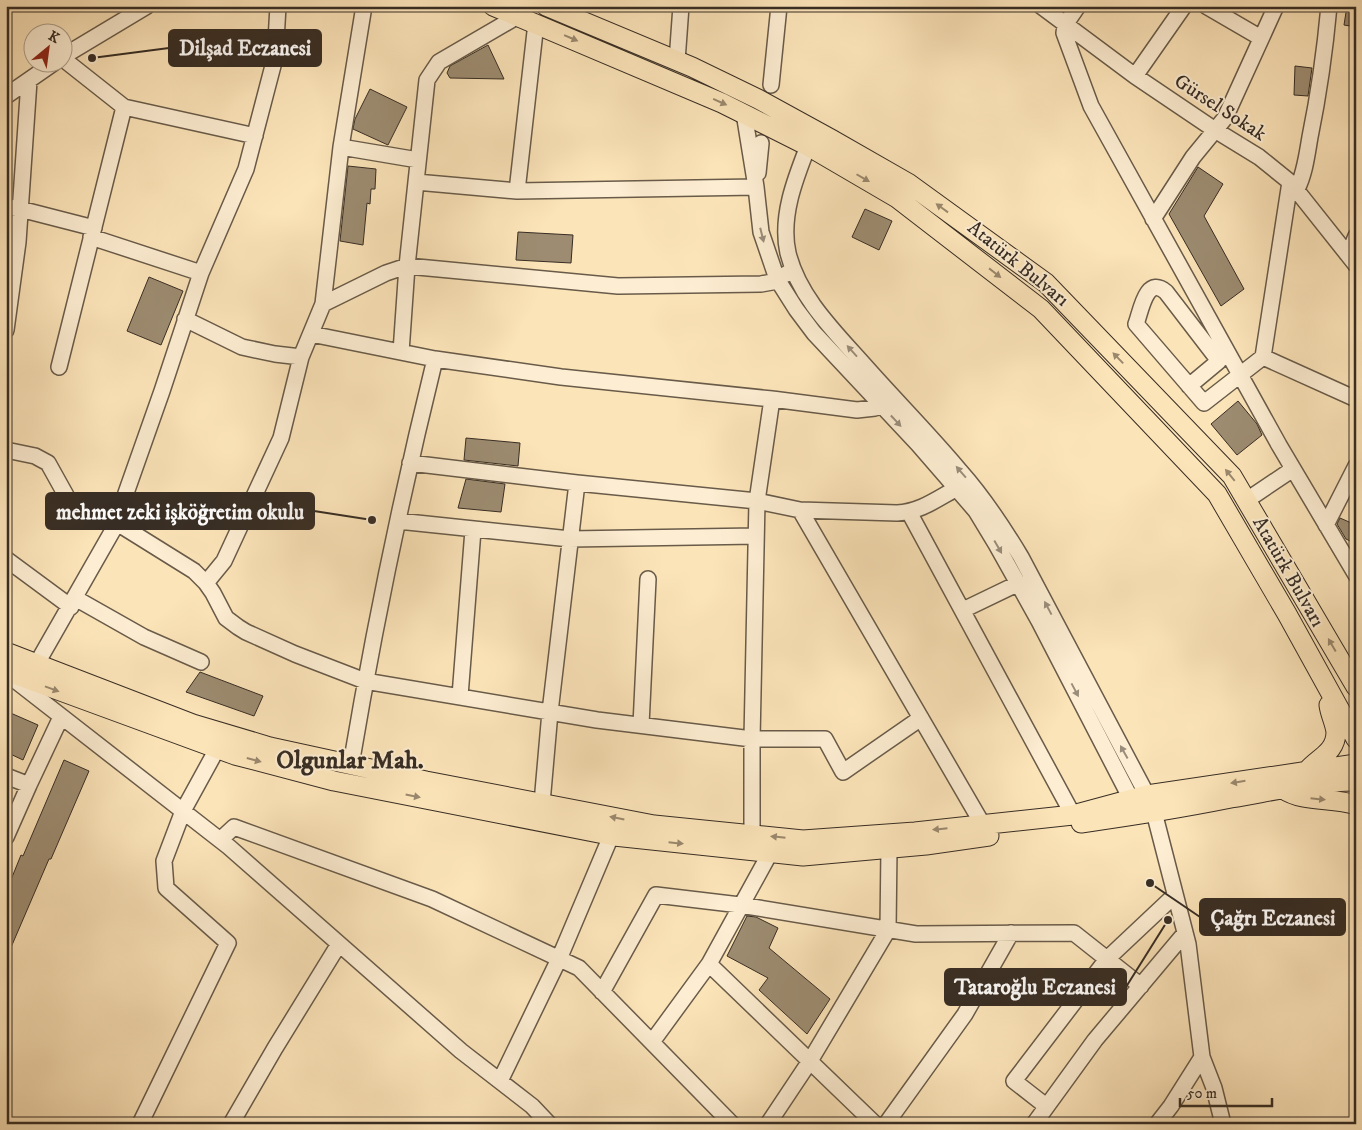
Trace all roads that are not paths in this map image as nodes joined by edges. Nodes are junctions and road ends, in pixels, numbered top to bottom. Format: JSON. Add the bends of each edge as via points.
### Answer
{"nodes":[{"id":1,"x":147,"y":6,"type":"edge"},
{"id":2,"x":278,"y":6,"type":"edge"},
{"id":3,"x":364,"y":6,"type":"edge"},
{"id":4,"x":493,"y":6,"type":"edge"},
{"id":5,"x":546,"y":6,"type":"edge"},
{"id":6,"x":681,"y":6,"type":"edge"},
{"id":7,"x":779,"y":6,"type":"edge"},
{"id":8,"x":1041,"y":6,"type":"edge"},
{"id":9,"x":1078,"y":6,"type":"edge"},
{"id":10,"x":1184,"y":6,"type":"edge"},
{"id":11,"x":1206,"y":6,"type":"edge"},
{"id":12,"x":1276,"y":6,"type":"edge"},
{"id":13,"x":1329,"y":6,"type":"edge"},
{"id":14,"x":518,"y":16,"type":"junction"},
{"id":15,"x":536,"y":23,"type":"junction"},
{"id":16,"x":1065,"y":25,"type":"junction"},
{"id":17,"x":1261,"y":38,"type":"junction"},
{"id":18,"x":72,"y":51,"type":"edge"},
{"id":19,"x":677,"y":61,"type":"junction"},
{"id":20,"x":72,"y":65,"type":"edge"},
{"id":21,"x":41,"y":72,"type":"edge"},
{"id":22,"x":1135,"y":76,"type":"junction"},
{"id":23,"x":29,"y":81,"type":"junction"},
{"id":24,"x":771,"y":85,"type":"dead end"},
{"id":25,"x":6,"y":96,"type":"edge"},
{"id":26,"x":124,"y":107,"type":"junction"},
{"id":27,"x":744,"y":113,"type":"junction"},
{"id":28,"x":1215,"y":130,"type":"junction"},
{"id":29,"x":255,"y":136,"type":"junction"},
{"id":30,"x":761,"y":143,"type":"dead end"},
{"id":31,"x":808,"y":146,"type":"junction"},
{"id":32,"x":341,"y":147,"type":"junction"},
{"id":33,"x":418,"y":160,"type":"junction"},
{"id":34,"x":416,"y":182,"type":"junction"},
{"id":35,"x":1294,"y":185,"type":"junction"},
{"id":36,"x":756,"y":187,"type":"junction"},
{"id":37,"x":517,"y":191,"type":"junction"},
{"id":38,"x":13,"y":208,"type":"edge"},
{"id":39,"x":1153,"y":219,"type":"junction"},
{"id":40,"x":93,"y":232,"type":"junction"},
{"id":41,"x":1356,"y":236,"type":"edge"},
{"id":42,"x":1351,"y":259,"type":"edge"},
{"id":43,"x":407,"y":266,"type":"junction"},
{"id":44,"x":793,"y":270,"type":"junction"},
{"id":45,"x":201,"y":273,"type":"junction"},
{"id":46,"x":777,"y":279,"type":"junction"},
{"id":47,"x":323,"y":304,"type":"junction"},
{"id":48,"x":185,"y":319,"type":"junction"},
{"id":49,"x":6,"y":330,"type":"edge"},
{"id":50,"x":311,"y":334,"type":"junction"},
{"id":51,"x":401,"y":352,"type":"junction"},
{"id":52,"x":302,"y":357,"type":"junction"},
{"id":53,"x":1263,"y":357,"type":"junction"},
{"id":54,"x":435,"y":359,"type":"junction"},
{"id":55,"x":59,"y":367,"type":"dead end"},
{"id":56,"x":1240,"y":375,"type":"junction"},
{"id":57,"x":1190,"y":386,"type":"junction"},
{"id":58,"x":772,"y":399,"type":"junction"},
{"id":59,"x":1356,"y":399,"type":"edge"},
{"id":60,"x":889,"y":403,"type":"junction"},
{"id":61,"x":6,"y":450,"type":"edge"},
{"id":62,"x":410,"y":462,"type":"junction"},
{"id":63,"x":1356,"y":466,"type":"edge"},
{"id":64,"x":1294,"y":469,"type":"junction"},
{"id":65,"x":577,"y":483,"type":"junction"},
{"id":66,"x":957,"y":488,"type":"junction"},
{"id":67,"x":1247,"y":500,"type":"junction"},
{"id":68,"x":757,"y":501,"type":"junction"},
{"id":69,"x":800,"y":510,"type":"junction"},
{"id":70,"x":909,"y":512,"type":"junction"},
{"id":71,"x":398,"y":521,"type":"junction"},
{"id":72,"x":117,"y":523,"type":"junction"},
{"id":73,"x":1326,"y":525,"type":"junction"},
{"id":74,"x":473,"y":530,"type":"junction"},
{"id":75,"x":756,"y":536,"type":"junction"},
{"id":76,"x":570,"y":539,"type":"junction"},
{"id":77,"x":1350,"y":552,"type":"edge"},
{"id":78,"x":6,"y":559,"type":"edge"},
{"id":79,"x":1356,"y":575,"type":"edge"},
{"id":80,"x":648,"y":579,"type":"dead end"},
{"id":81,"x":206,"y":583,"type":"junction"},
{"id":82,"x":1019,"y":583,"type":"junction"},
{"id":83,"x":73,"y":602,"type":"junction"},
{"id":84,"x":963,"y":610,"type":"junction"},
{"id":85,"x":6,"y":652,"type":"edge"},
{"id":86,"x":201,"y":662,"type":"dead end"},
{"id":87,"x":36,"y":665,"type":"junction"},
{"id":88,"x":6,"y":672,"type":"edge"},
{"id":89,"x":365,"y":681,"type":"junction"},
{"id":90,"x":1356,"y":687,"type":"edge"},
{"id":91,"x":1331,"y":694,"type":"junction"},
{"id":92,"x":460,"y":696,"type":"junction"},
{"id":93,"x":550,"y":712,"type":"junction"},
{"id":94,"x":61,"y":717,"type":"junction"},
{"id":95,"x":921,"y":718,"type":"junction"},
{"id":96,"x":641,"y":725,"type":"junction"},
{"id":97,"x":752,"y":739,"type":"junction"},
{"id":98,"x":1356,"y":739,"type":"edge"},
{"id":99,"x":217,"y":749,"type":"junction"},
{"id":100,"x":351,"y":764,"type":"junction"},
{"id":101,"x":1356,"y":764,"type":"edge"},
{"id":102,"x":1306,"y":772,"type":"junction"},
{"id":103,"x":6,"y":776,"type":"edge"},
{"id":104,"x":1356,"y":781,"type":"edge"},
{"id":105,"x":29,"y":785,"type":"junction"},
{"id":106,"x":1282,"y":788,"type":"junction"},
{"id":107,"x":1144,"y":802,"type":"junction"},
{"id":108,"x":542,"y":803,"type":"junction"},
{"id":109,"x":1356,"y":805,"type":"edge"},
{"id":110,"x":183,"y":811,"type":"junction"},
{"id":111,"x":1073,"y":815,"type":"junction"},
{"id":112,"x":983,"y":825,"type":"junction"},
{"id":113,"x":752,"y":835,"type":"junction"},
{"id":114,"x":610,"y":836,"type":"junction"},
{"id":115,"x":6,"y":837,"type":"edge"},
{"id":116,"x":220,"y":840,"type":"junction"},
{"id":117,"x":889,"y":848,"type":"junction"},
{"id":118,"x":770,"y":853,"type":"junction"},
{"id":119,"x":1175,"y":895,"type":"junction"},
{"id":120,"x":740,"y":905,"type":"junction"},
{"id":121,"x":888,"y":930,"type":"junction"},
{"id":122,"x":1011,"y":933,"type":"junction"},
{"id":123,"x":1185,"y":933,"type":"junction"},
{"id":124,"x":339,"y":944,"type":"junction"},
{"id":125,"x":559,"y":959,"type":"junction"},
{"id":126,"x":1107,"y":960,"type":"junction"},
{"id":127,"x":709,"y":964,"type":"junction"},
{"id":128,"x":1140,"y":986,"type":"junction"},
{"id":129,"x":602,"y":992,"type":"junction"},
{"id":130,"x":652,"y":1042,"type":"junction"},
{"id":131,"x":1202,"y":1057,"type":"junction"},
{"id":132,"x":810,"y":1061,"type":"junction"},
{"id":133,"x":500,"y":1081,"type":"junction"},
{"id":134,"x":1046,"y":1106,"type":"junction"},
{"id":135,"x":140,"y":1124,"type":"edge"},
{"id":136,"x":231,"y":1124,"type":"edge"},
{"id":137,"x":549,"y":1124,"type":"edge"},
{"id":138,"x":732,"y":1124,"type":"edge"},
{"id":139,"x":768,"y":1124,"type":"edge"},
{"id":140,"x":875,"y":1124,"type":"edge"},
{"id":141,"x":886,"y":1124,"type":"edge"},
{"id":142,"x":1034,"y":1124,"type":"edge"},
{"id":143,"x":1157,"y":1124,"type":"edge"},
{"id":144,"x":1223,"y":1124,"type":"edge"}],
"edges":[{"from":1,"to":18,"type":"street"},
{"from":2,"to":29,"type":"street","via":[[275,58]]},
{"from":3,"to":32,"type":"street"},
{"from":4,"to":14,"type":"main road","name":"Atatürk Bulvarı"},
{"from":5,"to":19,"type":"main road","name":"Atatürk Bulvarı"},
{"from":6,"to":19,"type":"street"},
{"from":7,"to":24,"type":"street"},
{"from":8,"to":16,"type":"street","name":"Gürsel Sokak"},
{"from":9,"to":16,"type":"street"},
{"from":10,"to":22,"type":"street"},
{"from":11,"to":17,"type":"street"},
{"from":12,"to":17,"type":"street"},
{"from":13,"to":35,"type":"street","via":[[1322,72],[1303,176]]},
{"from":14,"to":15,"type":"main road","name":"Atatürk Bulvarı"},
{"from":14,"to":33,"type":"street","via":[[439,62],[427,80]]},
{"from":15,"to":27,"type":"main road","name":"Atatürk Bulvarı","one_way":true},
{"from":15,"to":37,"type":"street"},
{"from":16,"to":22,"type":"street","name":"Gürsel Sokak"},
{"from":16,"to":39,"type":"street","via":[[1064,33],[1091,106]]},
{"from":17,"to":28,"type":"street","via":[[1230,109]]},
{"from":67,"to":19,"type":"main road","name":"Atatürk Bulvarı","one_way":true,"via":[[1232,476],[1046,283],[908,183],[758,99]]},
{"from":20,"to":26,"type":"street"},
{"from":21,"to":23,"type":"street"},
{"from":22,"to":28,"type":"street","name":"Gürsel Sokak"},
{"from":23,"to":25,"type":"street"},
{"from":23,"to":38,"type":"street"},
{"from":26,"to":29,"type":"street"},
{"from":26,"to":40,"type":"street"},
{"from":27,"to":31,"type":"main road","name":"Atatürk Bulvarı"},
{"from":27,"to":36,"type":"street"},
{"from":28,"to":35,"type":"street","name":"Gürsel Sokak","via":[[1259,157]]},
{"from":28,"to":39,"type":"street","via":[[1193,157]]},
{"from":29,"to":45,"type":"street","via":[[246,169]]},
{"from":30,"to":36,"type":"street"},
{"from":31,"to":44,"type":"street","via":[[787,212],[786,232]]},
{"from":31,"to":91,"type":"main road","name":"Atatürk Bulvarı","one_way":true,"via":[[897,198],[1041,309],[1218,494]]},
{"from":32,"to":33,"type":"street"},
{"from":32,"to":47,"type":"street"},
{"from":33,"to":34,"type":"street"},
{"from":34,"to":37,"type":"street"},
{"from":34,"to":43,"type":"street"},
{"from":35,"to":42,"type":"street","name":"Gürsel Sokak"},
{"from":35,"to":53,"type":"street"},
{"from":36,"to":37,"type":"street"},
{"from":36,"to":46,"type":"street","one_way":true,"via":[[761,232]]},
{"from":38,"to":40,"type":"street"},
{"from":38,"to":49,"type":"street","via":[[18,242]]},
{"from":39,"to":56,"type":"street"},
{"from":40,"to":45,"type":"street"},
{"from":40,"to":55,"type":"street"},
{"from":41,"to":42,"type":"street"},
{"from":43,"to":46,"type":"street","via":[[618,286],[761,284]]},
{"from":43,"to":47,"type":"street"},
{"from":43,"to":51,"type":"street"},
{"from":44,"to":46,"type":"street"},
{"from":60,"to":44,"type":"street","one_way":true,"via":[[802,290]]},
{"from":45,"to":48,"type":"street"},
{"from":46,"to":60,"type":"street","via":[[814,332]]},
{"from":47,"to":50,"type":"street"},
{"from":48,"to":52,"type":"street","via":[[242,347]]},
{"from":48,"to":72,"type":"street"},
{"from":50,"to":51,"type":"street"},
{"from":50,"to":52,"type":"street"},
{"from":51,"to":54,"type":"street"},
{"from":52,"to":81,"type":"street","via":[[282,438],[224,561]]},
{"from":53,"to":56,"type":"street"},
{"from":53,"to":59,"type":"street"},
{"from":54,"to":58,"type":"street","via":[[561,377]]},
{"from":54,"to":62,"type":"street"},
{"from":56,"to":57,"type":"street","via":[[1204,403]]},
{"from":56,"to":64,"type":"street"},
{"from":57,"to":57,"type":"street","via":[[1136,324],[1147,292],[1153,288],[1160,287],[1166,292],[1219,361]]},
{"from":58,"to":60,"type":"street","via":[[858,410]]},
{"from":58,"to":68,"type":"street"},
{"from":60,"to":66,"type":"street","one_way":true},
{"from":107,"to":60,"type":"street","one_way":true,"via":[[1021,557],[1001,524],[960,471]]},
{"from":61,"to":72,"type":"street","via":[[35,456],[48,463],[68,499]]},
{"from":62,"to":65,"type":"street"},
{"from":62,"to":71,"type":"street"},
{"from":63,"to":73,"type":"street"},
{"from":64,"to":67,"type":"street"},
{"from":64,"to":73,"type":"street"},
{"from":65,"to":68,"type":"street"},
{"from":65,"to":76,"type":"street"},
{"from":66,"to":70,"type":"street"},
{"from":66,"to":82,"type":"street","one_way":true,"via":[[976,511]]},
{"from":90,"to":67,"type":"main road","name":"Atatürk Bulvarı","one_way":true},
{"from":68,"to":69,"type":"street"},
{"from":68,"to":75,"type":"street"},
{"from":69,"to":70,"type":"street"},
{"from":69,"to":95,"type":"street"},
{"from":70,"to":84,"type":"street"},
{"from":71,"to":74,"type":"street"},
{"from":71,"to":89,"type":"street"},
{"from":72,"to":81,"type":"street","via":[[194,571]]},
{"from":72,"to":83,"type":"street"},
{"from":73,"to":77,"type":"street"},
{"from":74,"to":76,"type":"street"},
{"from":74,"to":92,"type":"street"},
{"from":75,"to":76,"type":"street"},
{"from":75,"to":97,"type":"street"},
{"from":76,"to":93,"type":"street"},
{"from":77,"to":79,"type":"street"},
{"from":78,"to":83,"type":"street"},
{"from":80,"to":96,"type":"street"},
{"from":81,"to":89,"type":"street","via":[[226,618],[246,632]]},
{"from":82,"to":84,"type":"street"},
{"from":82,"to":107,"type":"street","one_way":true},
{"from":83,"to":86,"type":"street"},
{"from":83,"to":87,"type":"street"},
{"from":84,"to":111,"type":"street"},
{"from":85,"to":87,"type":"main road"},
{"from":87,"to":100,"type":"main road","via":[[192,724],[270,747]]},
{"from":88,"to":94,"type":"street"},
{"from":88,"to":99,"type":"main road","one_way":true},
{"from":89,"to":92,"type":"street"},
{"from":89,"to":100,"type":"street"},
{"from":91,"to":98,"type":"main road","name":"Atatürk Bulvarı"},
{"from":91,"to":102,"type":"main road","via":[[1329,706],[1336,730],[1333,745]]},
{"from":92,"to":93,"type":"street"},
{"from":93,"to":96,"type":"street"},
{"from":93,"to":108,"type":"street"},
{"from":94,"to":105,"type":"street"},
{"from":94,"to":110,"type":"street"},
{"from":95,"to":97,"type":"street","via":[[844,772],[825,739]]},
{"from":95,"to":112,"type":"street"},
{"from":96,"to":97,"type":"street"},
{"from":97,"to":113,"type":"street"},
{"from":99,"to":110,"type":"street"},
{"from":99,"to":114,"type":"main road","one_way":true,"via":[[334,781]]},
{"from":100,"to":108,"type":"main road"},
{"from":101,"to":102,"type":"main road"},
{"from":102,"to":107,"type":"main road","one_way":true},
{"from":103,"to":105,"type":"street"},
{"from":104,"to":106,"type":"main road"},
{"from":105,"to":115,"type":"street"},
{"from":106,"to":107,"type":"main road"},
{"from":106,"to":109,"type":"main road","one_way":true,"via":[[1303,797]]},
{"from":107,"to":111,"type":"main road"},
{"from":107,"to":117,"type":"main road","via":[[926,845]]},
{"from":107,"to":119,"type":"street"},
{"from":113,"to":108,"type":"main road","one_way":true,"via":[[654,825]]},
{"from":110,"to":116,"type":"street"},
{"from":110,"to":135,"type":"street","via":[[164,861],[166,888],[228,943]]},
{"from":111,"to":112,"type":"main road"},
{"from":112,"to":113,"type":"main road","one_way":true,"via":[[803,840]]},
{"from":114,"to":118,"type":"main road","one_way":true},
{"from":114,"to":125,"type":"street"},
{"from":116,"to":124,"type":"street"},
{"from":116,"to":125,"type":"street","via":[[234,827],[432,899]]},
{"from":117,"to":118,"type":"main road","via":[[803,856]]},
{"from":117,"to":121,"type":"street"},
{"from":118,"to":120,"type":"street"},
{"from":119,"to":123,"type":"street"},
{"from":119,"to":126,"type":"street"},
{"from":120,"to":121,"type":"street"},
{"from":120,"to":127,"type":"street"},
{"from":120,"to":129,"type":"street","via":[[656,895]]},
{"from":121,"to":122,"type":"street","via":[[916,934]]},
{"from":121,"to":132,"type":"street"},
{"from":122,"to":126,"type":"street","via":[[1074,933]]},
{"from":122,"to":141,"type":"street","via":[[965,1014]]},
{"from":123,"to":128,"type":"street"},
{"from":123,"to":131,"type":"street"},
{"from":124,"to":133,"type":"street"},
{"from":124,"to":136,"type":"street"},
{"from":125,"to":129,"type":"street","via":[[579,968]]},
{"from":125,"to":133,"type":"street"},
{"from":126,"to":128,"type":"street"},
{"from":126,"to":134,"type":"street","via":[[1014,1082]]},
{"from":127,"to":130,"type":"street"},
{"from":127,"to":132,"type":"street"},
{"from":128,"to":134,"type":"street"},
{"from":129,"to":130,"type":"street"},
{"from":130,"to":138,"type":"street"},
{"from":131,"to":143,"type":"street"},
{"from":131,"to":144,"type":"street"},
{"from":132,"to":139,"type":"street"},
{"from":132,"to":140,"type":"street"},
{"from":133,"to":137,"type":"street"},
{"from":134,"to":142,"type":"street"}]}
